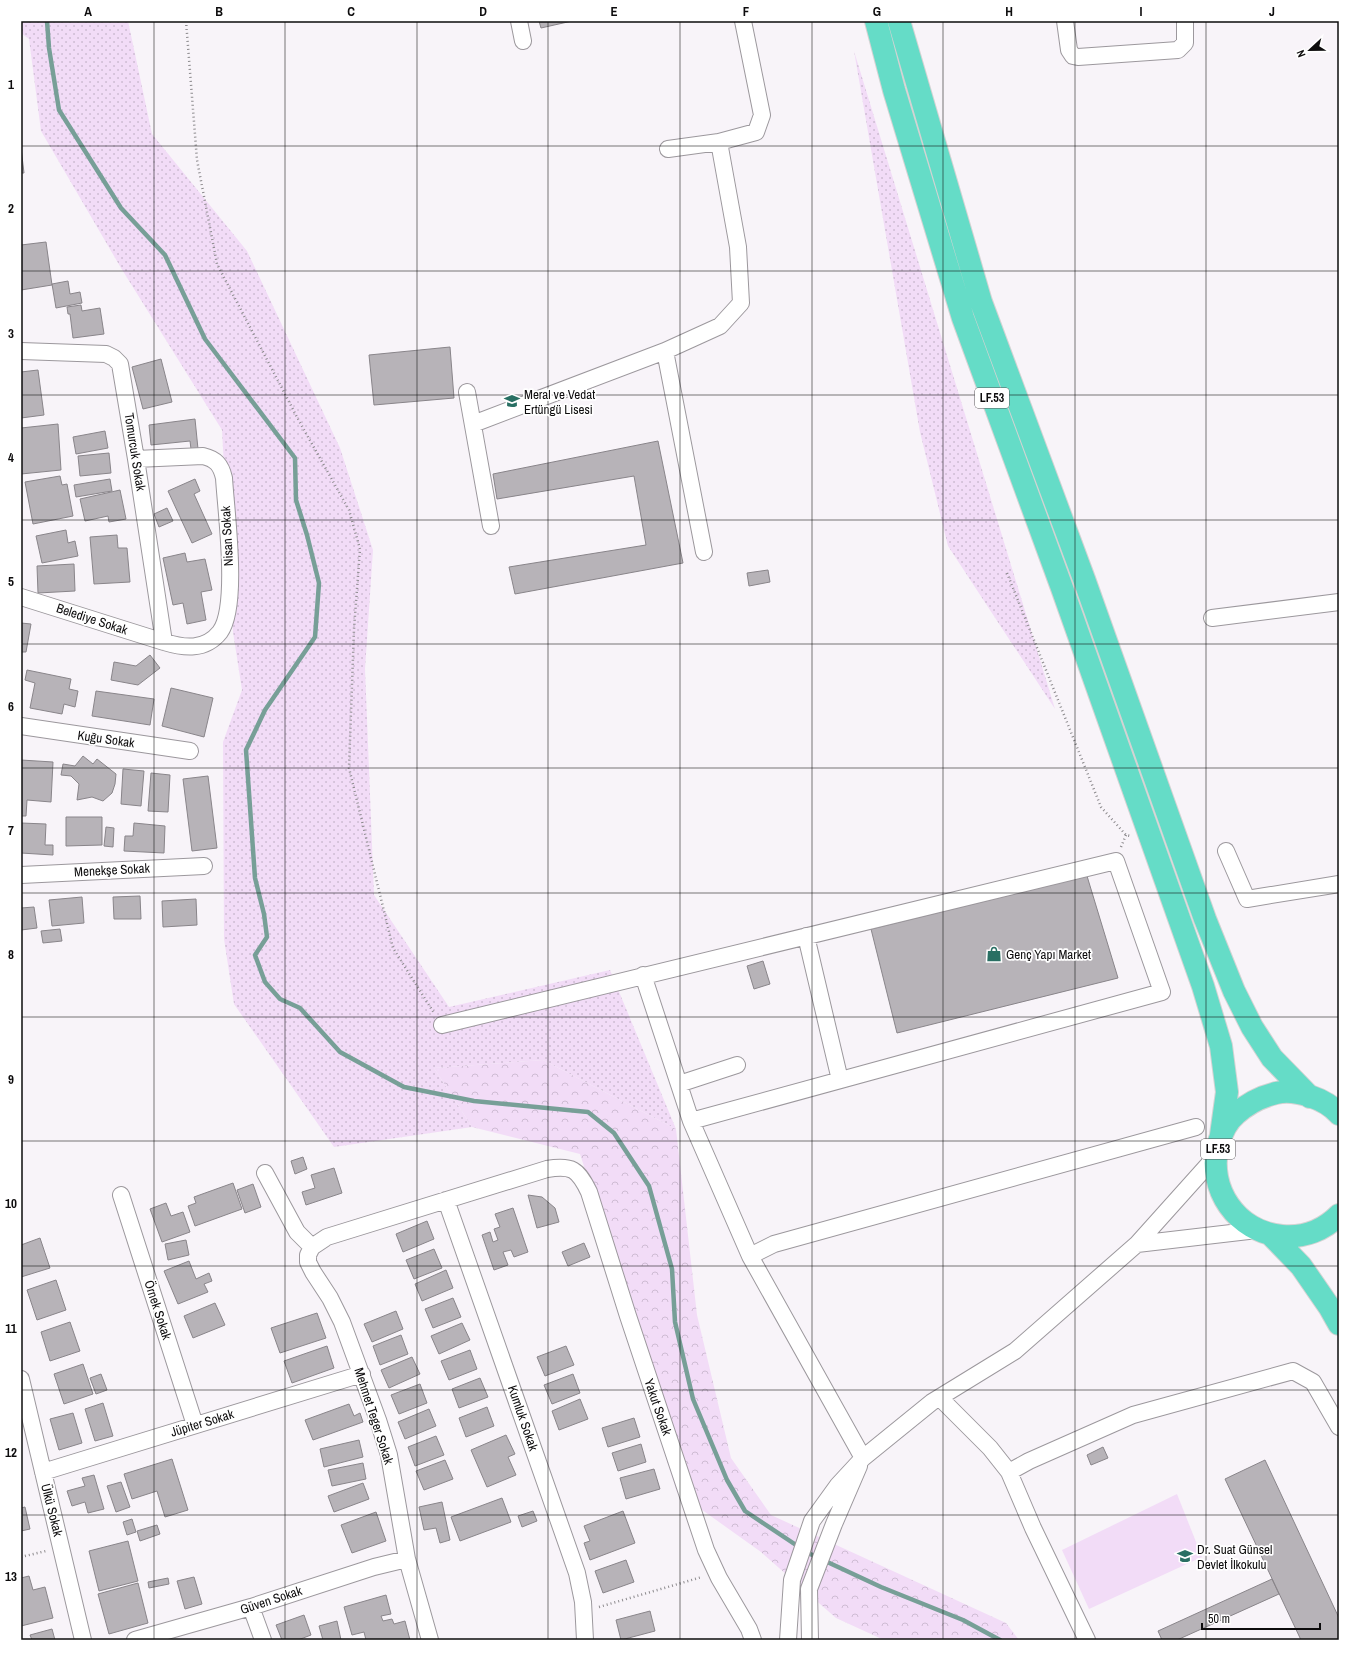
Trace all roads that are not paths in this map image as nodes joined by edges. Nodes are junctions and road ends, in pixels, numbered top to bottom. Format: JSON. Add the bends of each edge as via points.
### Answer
{"nodes":[{"id":1,"x":519,"y":21,"type":"edge"},
{"id":2,"x":743,"y":21,"type":"edge"},
{"id":3,"x":876,"y":21,"type":"edge"},
{"id":4,"x":899,"y":21,"type":"edge"},
{"id":5,"x":1065,"y":21,"type":"edge"},
{"id":6,"x":1185,"y":21,"type":"edge"},
{"id":7,"x":523,"y":40,"type":"dead end"},
{"id":8,"x":719,"y":142,"type":"junction"},
{"id":9,"x":668,"y":149,"type":"dead end"},
{"id":10,"x":21,"y":351,"type":"edge"},
{"id":11,"x":665,"y":351,"type":"junction"},
{"id":12,"x":467,"y":392,"type":"dead end"},
{"id":13,"x":473,"y":424,"type":"junction"},
{"id":14,"x":136,"y":459,"type":"junction"},
{"id":15,"x":491,"y":526,"type":"dead end"},
{"id":16,"x":704,"y":552,"type":"dead end"},
{"id":17,"x":21,"y":597,"type":"edge"},
{"id":18,"x":1339,"y":602,"type":"edge"},
{"id":19,"x":1212,"y":618,"type":"dead end"},
{"id":20,"x":164,"y":642,"type":"junction"},
{"id":21,"x":21,"y":726,"type":"edge"},
{"id":22,"x":190,"y":751,"type":"dead end"},
{"id":23,"x":1226,"y":851,"type":"dead end"},
{"id":24,"x":204,"y":866,"type":"dead end"},
{"id":25,"x":21,"y":875,"type":"edge"},
{"id":26,"x":1339,"y":884,"type":"edge"},
{"id":27,"x":806,"y":936,"type":"junction"},
{"id":28,"x":643,"y":975,"type":"junction"},
{"id":29,"x":442,"y":1025,"type":"road end"},
{"id":30,"x":737,"y":1066,"type":"dead end"},
{"id":31,"x":840,"y":1080,"type":"junction"},
{"id":32,"x":679,"y":1084,"type":"junction"},
{"id":33,"x":1310,"y":1097,"type":"junction"},
{"id":34,"x":1338,"y":1111,"type":"edge"},
{"id":35,"x":691,"y":1121,"type":"junction"},
{"id":36,"x":1196,"y":1128,"type":"dead end"},
{"id":37,"x":1221,"y":1135,"type":"junction"},
{"id":38,"x":1215,"y":1157,"type":"junction"},
{"id":39,"x":265,"y":1173,"type":"dead end"},
{"id":40,"x":121,"y":1195,"type":"dead end"},
{"id":41,"x":446,"y":1200,"type":"junction"},
{"id":42,"x":1339,"y":1215,"type":"edge"},
{"id":43,"x":1264,"y":1233,"type":"junction"},
{"id":44,"x":1137,"y":1244,"type":"junction"},
{"id":45,"x":312,"y":1247,"type":"junction"},
{"id":46,"x":750,"y":1256,"type":"junction"},
{"id":47,"x":1339,"y":1324,"type":"edge"},
{"id":48,"x":362,"y":1374,"type":"junction"},
{"id":49,"x":21,"y":1379,"type":"edge"},
{"id":50,"x":940,"y":1398,"type":"junction"},
{"id":51,"x":194,"y":1425,"type":"junction"},
{"id":52,"x":1339,"y":1427,"type":"edge"},
{"id":53,"x":863,"y":1458,"type":"junction"},
{"id":54,"x":42,"y":1472,"type":"junction"},
{"id":55,"x":1009,"y":1472,"type":"junction"},
{"id":56,"x":407,"y":1559,"type":"junction"},
{"id":57,"x":251,"y":1607,"type":"junction"},
{"id":58,"x":83,"y":1640,"type":"edge"},
{"id":59,"x":135,"y":1640,"type":"edge"},
{"id":60,"x":263,"y":1640,"type":"edge"},
{"id":61,"x":430,"y":1640,"type":"edge"},
{"id":62,"x":585,"y":1640,"type":"edge"},
{"id":63,"x":753,"y":1640,"type":"edge"},
{"id":64,"x":788,"y":1640,"type":"edge"},
{"id":65,"x":810,"y":1640,"type":"edge"},
{"id":66,"x":1087,"y":1640,"type":"edge"}],
"edges":[{"from":1,"to":7,"type":"street"},
{"from":2,"to":8,"type":"street","via":[[762,115],[756,132]]},
{"from":3,"to":37,"type":"highway","number":"LF.53","via":[[894,90],[963,318],[1153,844],[1221,1046],[1227,1092]]},
{"from":4,"to":33,"type":"highway","number":"LF.53","via":[[981,302],[1084,578],[1205,919],[1234,991],[1252,1026],[1272,1058]]},
{"from":5,"to":6,"type":"street","via":[[1069,50],[1073,56],[1078,57],[1178,50],[1185,44]]},
{"from":8,"to":9,"type":"street"},
{"from":8,"to":11,"type":"street","via":[[738,247],[741,303],[720,326]]},
{"from":10,"to":14,"type":"street","name":"Tomurcuk Sokak","via":[[106,354],[114,358],[120,364]]},
{"from":11,"to":13,"type":"street"},
{"from":11,"to":16,"type":"street"},
{"from":12,"to":13,"type":"street"},
{"from":13,"to":15,"type":"street"},
{"from":14,"to":20,"type":"street","name":"Tomurcuk Sokak"},
{"from":14,"to":20,"type":"street","name":"Nisan Sokak","via":[[208,457],[219,464],[224,478],[230,581],[224,625],[215,637],[202,645],[185,647]]},
{"from":17,"to":20,"type":"street","name":"Belediye Sokak"},
{"from":18,"to":19,"type":"street"},
{"from":21,"to":22,"type":"street","name":"Kuğu Sokak"},
{"from":23,"to":26,"type":"street","via":[[1247,899]]},
{"from":24,"to":25,"type":"street","name":"Menekşe Sokak"},
{"from":27,"to":28,"type":"street"},
{"from":27,"to":31,"type":"street"},
{"from":27,"to":31,"type":"street","via":[[1116,861],[1162,992]]},
{"from":28,"to":29,"type":"street"},
{"from":28,"to":32,"type":"street"},
{"from":30,"to":32,"type":"street"},
{"from":31,"to":35,"type":"street"},
{"from":32,"to":35,"type":"street"},
{"from":33,"to":34,"type":"highway","number":"LF.53"},
{"from":33,"to":37,"type":"highway","number":"LF.53","via":[[1303,1093],[1278,1092],[1254,1100],[1235,1115]]},
{"from":35,"to":46,"type":"street"},
{"from":36,"to":46,"type":"street","via":[[774,1244]]},
{"from":37,"to":38,"type":"highway","number":"LF.53"},
{"from":38,"to":43,"type":"highway","number":"LF.53","via":[[1217,1179],[1224,1200],[1238,1218]]},
{"from":38,"to":44,"type":"street"},
{"from":39,"to":45,"type":"street","via":[[297,1232]]},
{"from":40,"to":51,"type":"street","name":"Örnek Sokak"},
{"from":41,"to":45,"type":"street","via":[[327,1237]]},
{"from":41,"to":62,"type":"street","name":"Kumluk Sokak","via":[[577,1573]]},
{"from":41,"to":63,"type":"street","name":"Yakut Sokak","via":[[562,1166],[574,1170],[582,1178],[589,1192],[701,1537]]},
{"from":42,"to":43,"type":"highway","number":"LF.53","via":[[1331,1223],[1312,1233],[1292,1237]]},
{"from":43,"to":44,"type":"street"},
{"from":43,"to":47,"type":"highway","number":"LF.53","via":[[1301,1266]]},
{"from":44,"to":50,"type":"street","via":[[1016,1351]]},
{"from":45,"to":48,"type":"street","name":"Mehmet Teger Sokak","via":[[308,1262],[336,1310]]},
{"from":46,"to":53,"type":"street"},
{"from":48,"to":51,"type":"street","name":"Jüpiter Sokak"},
{"from":48,"to":56,"type":"street","name":"Mehmet Teger Sokak","via":[[389,1455]]},
{"from":49,"to":54,"type":"street","name":"Ülkü Sokak"},
{"from":50,"to":53,"type":"street"},
{"from":50,"to":55,"type":"street","via":[[990,1448]]},
{"from":51,"to":54,"type":"street","name":"Jüpiter Sokak"},
{"from":52,"to":55,"type":"street","via":[[1313,1382],[1293,1371],[1133,1415]]},
{"from":53,"to":64,"type":"street","via":[[838,1484],[812,1521],[792,1580]]},
{"from":53,"to":65,"type":"street","via":[[809,1589]]},
{"from":54,"to":58,"type":"street","name":"Ülkü Sokak"},
{"from":55,"to":66,"type":"street"},
{"from":56,"to":57,"type":"street","name":"Güven Sokak","via":[[374,1567]]},
{"from":56,"to":61,"type":"street","name":"Mehmet Teger Sokak"},
{"from":57,"to":59,"type":"street","name":"Güven Sokak"},
{"from":57,"to":60,"type":"street"}]}
